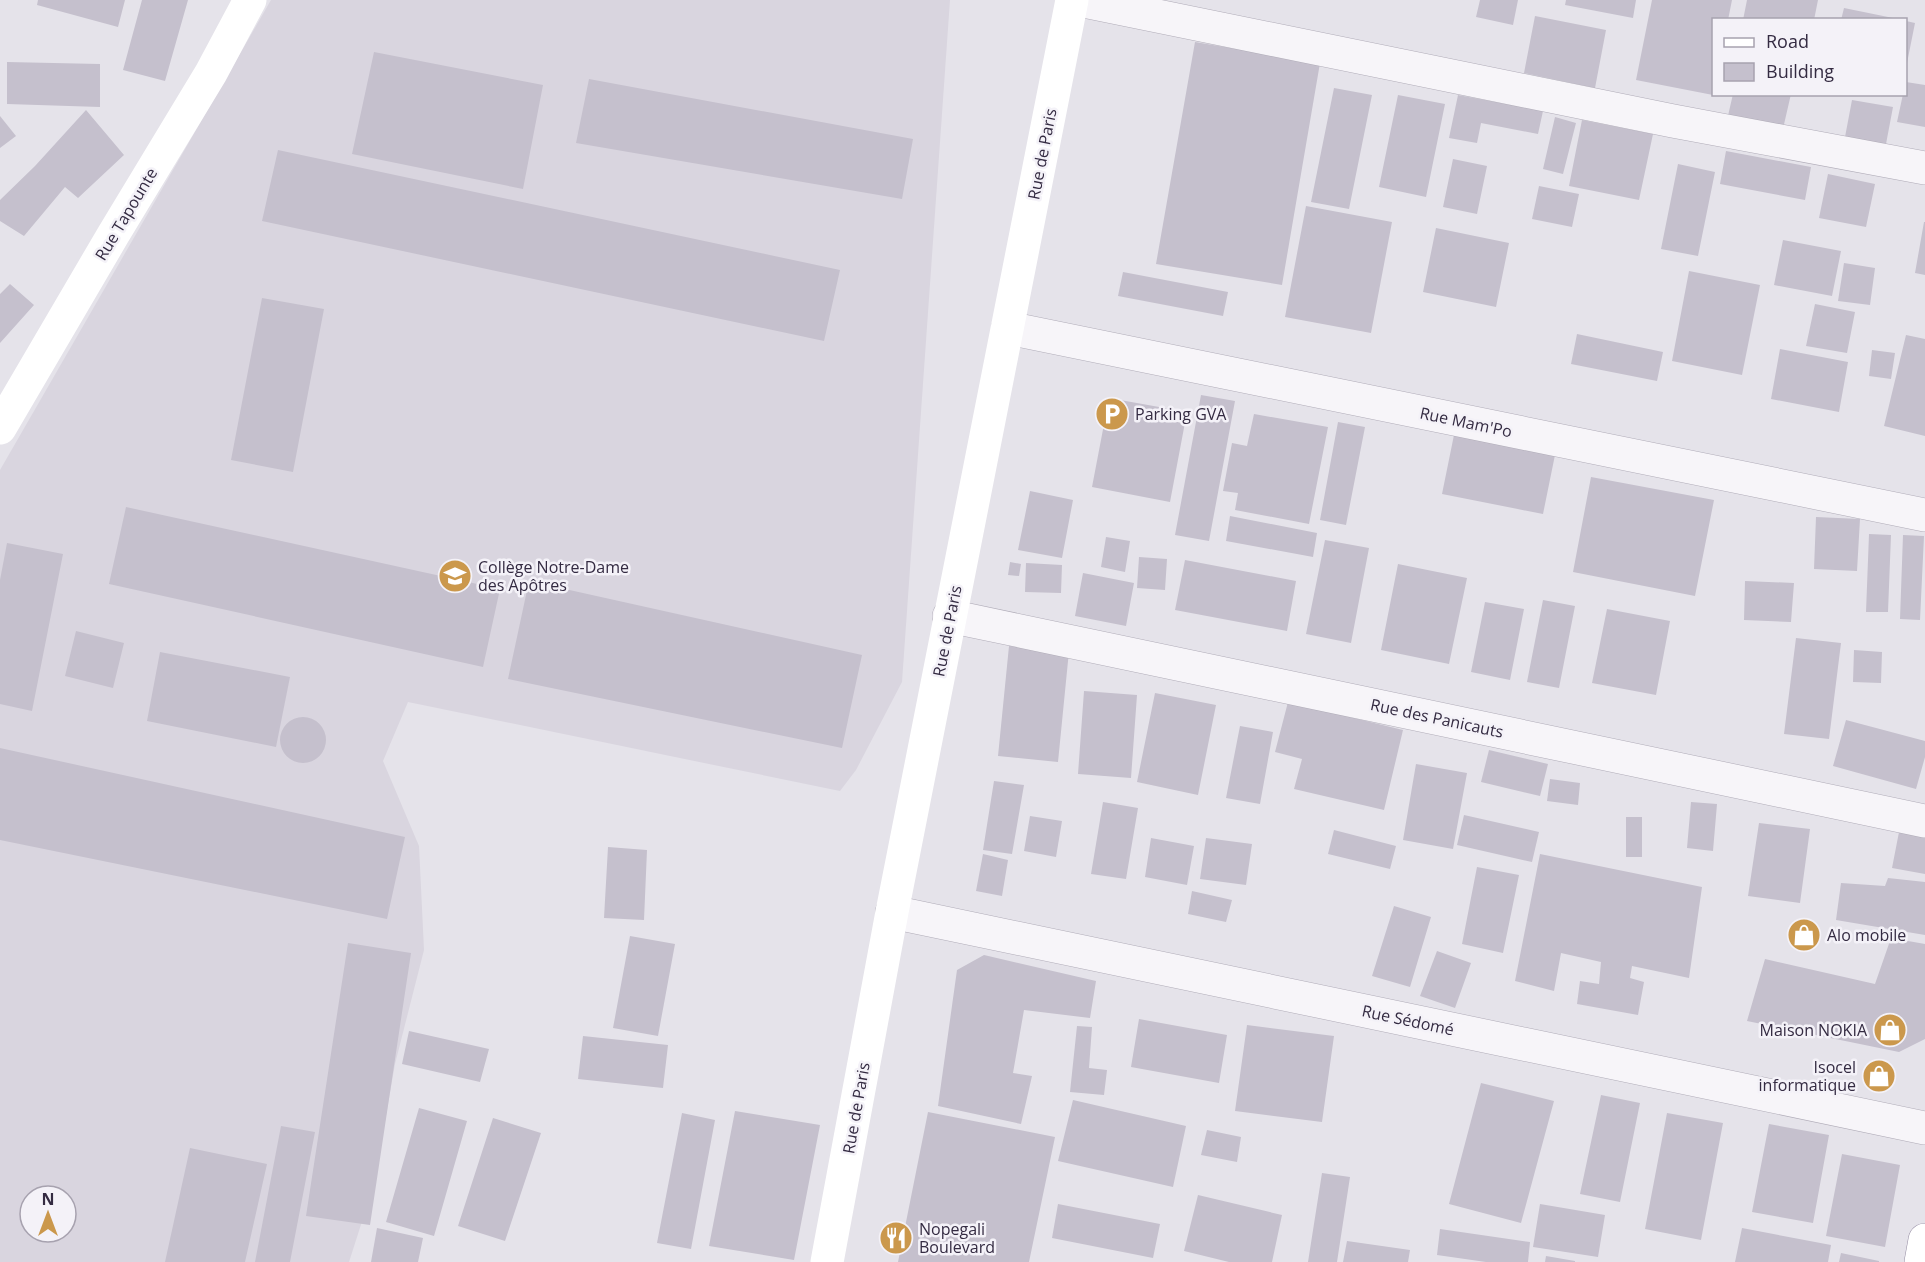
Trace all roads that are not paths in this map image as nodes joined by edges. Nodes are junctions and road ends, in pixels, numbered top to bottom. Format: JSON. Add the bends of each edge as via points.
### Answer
{"nodes":[{"id":1,"x":250,"y":0,"type":"edge"},
{"id":2,"x":1072,"y":0,"type":"edge"},
{"id":3,"x":1079,"y":0,"type":"edge"},
{"id":4,"x":1925,"y":168,"type":"edge"},
{"id":5,"x":1008,"y":328,"type":"junction"},
{"id":6,"x":0,"y":428,"type":"edge"},
{"id":7,"x":1925,"y":515,"type":"edge"},
{"id":8,"x":949,"y":616,"type":"junction"},
{"id":9,"x":1925,"y":821,"type":"edge"},
{"id":10,"x":892,"y":912,"type":"junction"},
{"id":11,"x":1925,"y":1128,"type":"edge"},
{"id":12,"x":1925,"y":1240,"type":"edge"},
{"id":13,"x":827,"y":1262,"type":"edge"},
{"id":14,"x":1921,"y":1262,"type":"edge"}],
"edges":[{"from":1,"to":6,"type":"main road","name":"Rue Tapounte","via":[[211,73]]},
{"from":2,"to":5,"type":"main road","name":"Rue de Paris"},
{"from":3,"to":4,"type":"street"},
{"from":5,"to":7,"type":"street","name":"Rue Mam'Po"},
{"from":5,"to":8,"type":"main road","name":"Rue de Paris"},
{"from":8,"to":9,"type":"street","name":"Rue des Panicauts"},
{"from":8,"to":10,"type":"main road","name":"Rue de Paris"},
{"from":10,"to":11,"type":"street","name":"Rue Sédomé"},
{"from":10,"to":13,"type":"main road","name":"Rue de Paris"},
{"from":12,"to":14,"type":"main road"}]}
